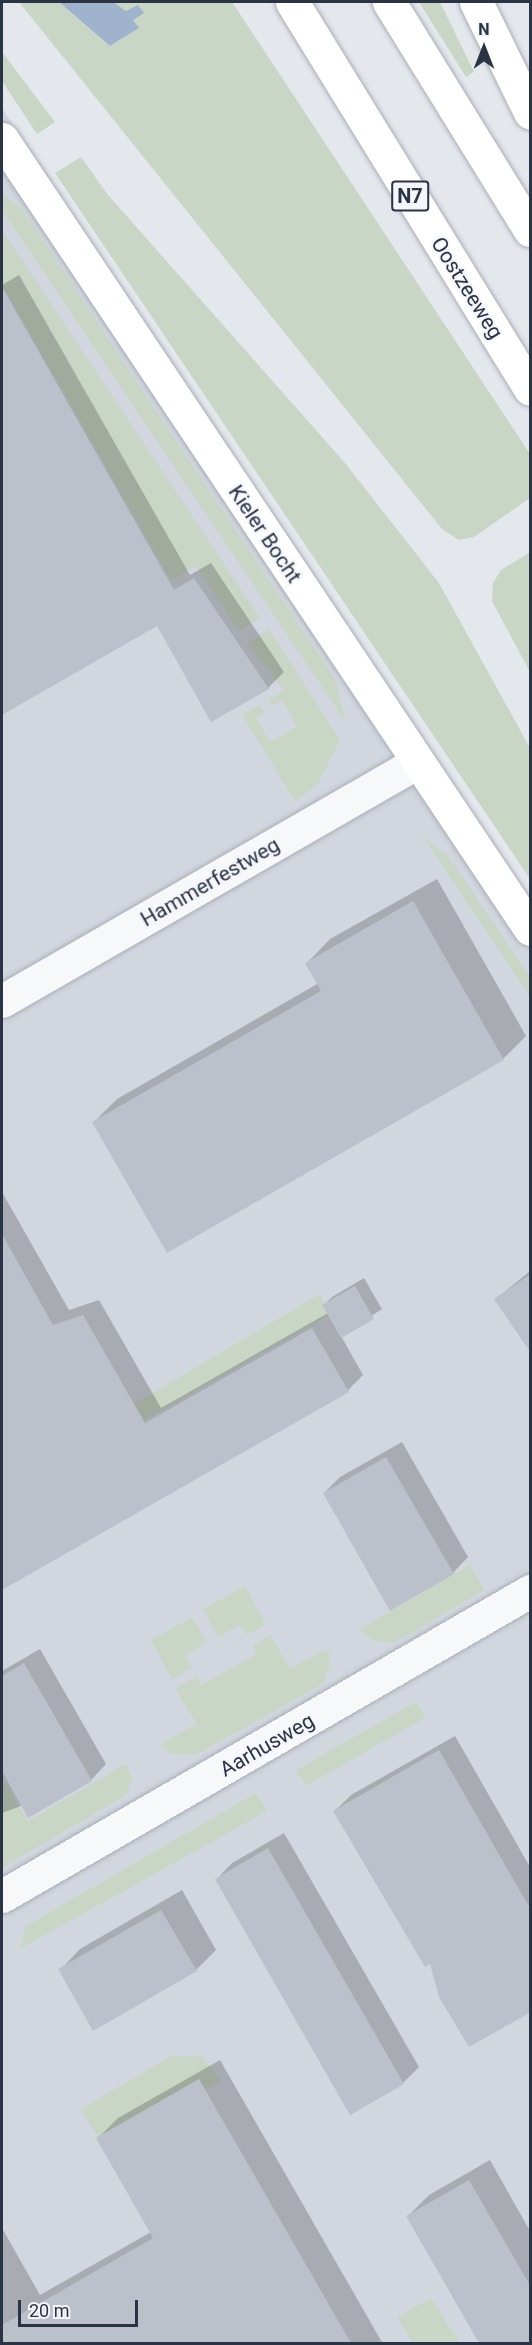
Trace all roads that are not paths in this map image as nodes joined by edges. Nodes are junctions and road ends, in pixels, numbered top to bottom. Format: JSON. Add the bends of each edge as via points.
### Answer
{"nodes":[{"id":1,"x":292,"y":2,"type":"edge"},
{"id":2,"x":389,"y":2,"type":"edge"},
{"id":3,"x":476,"y":2,"type":"edge"},
{"id":4,"x":531,"y":112,"type":"edge"},
{"id":5,"x":2,"y":139,"type":"edge"},
{"id":6,"x":531,"y":230,"type":"edge"},
{"id":7,"x":531,"y":389,"type":"edge"},
{"id":8,"x":417,"y":762,"type":"junction"},
{"id":9,"x":531,"y":929,"type":"edge"},
{"id":10,"x":2,"y":1001,"type":"edge"},
{"id":11,"x":531,"y":1591,"type":"edge"},
{"id":12,"x":2,"y":1896,"type":"edge"}],
"edges":[{"from":1,"to":7,"type":"main road","name":"Oostzeeweg","number":"N7"},
{"from":2,"to":6,"type":"main road"},
{"from":3,"to":4,"type":"main road"},
{"from":5,"to":8,"type":"main road","name":"Kieler Bocht"},
{"from":8,"to":9,"type":"main road","name":"Kieler Bocht"},
{"from":8,"to":10,"type":"street","name":"Hammerfestweg"},
{"from":11,"to":12,"type":"street","name":"Aarhusweg"}]}
